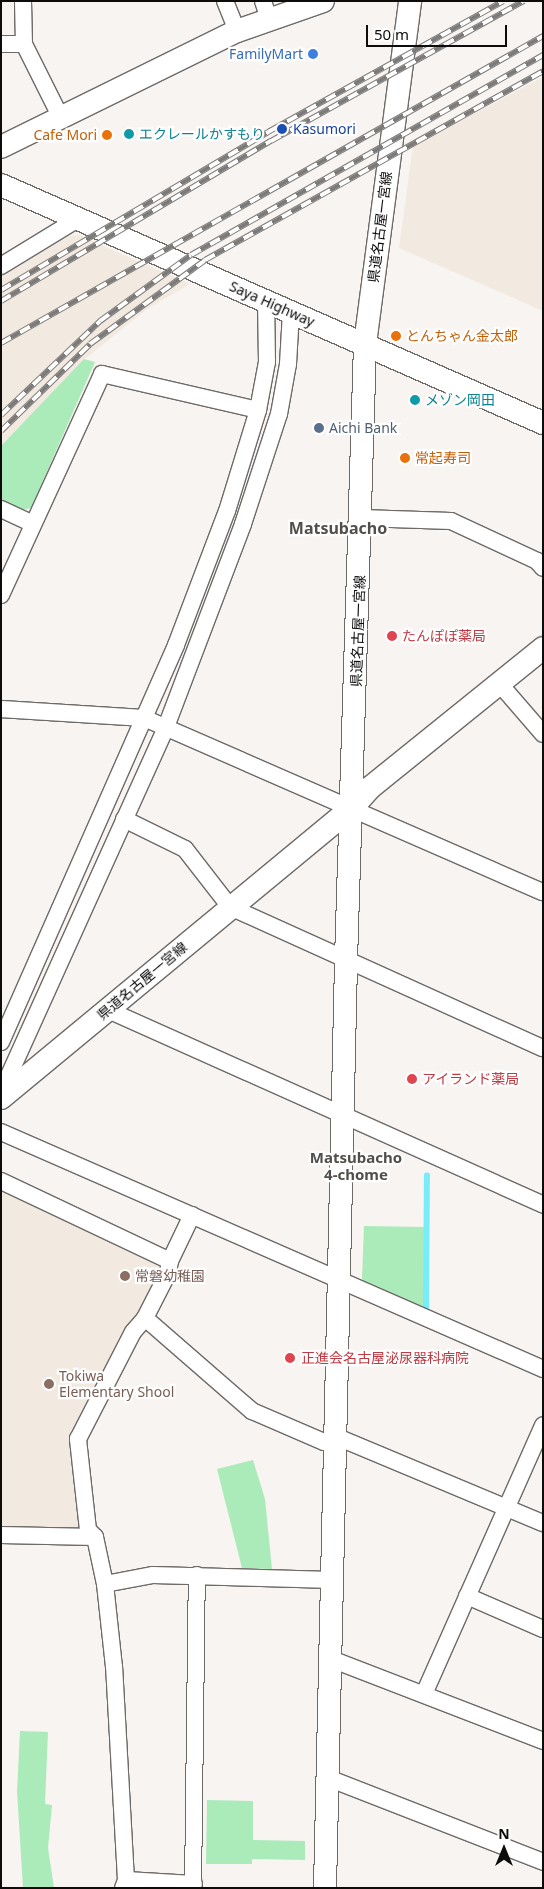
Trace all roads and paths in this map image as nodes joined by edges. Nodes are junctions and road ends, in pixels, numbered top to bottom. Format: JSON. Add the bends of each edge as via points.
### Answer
{"nodes":[{"id":1,"x":23,"y":1,"type":"edge"},
{"id":2,"x":225,"y":1,"type":"edge"},
{"id":3,"x":324,"y":1,"type":"edge"},
{"id":4,"x":410,"y":1,"type":"edge"},
{"id":5,"x":266,"y":11,"type":"edge"},
{"id":6,"x":237,"y":31,"type":"junction"},
{"id":7,"x":1,"y":44,"type":"edge"},
{"id":8,"x":24,"y":44,"type":"junction"},
{"id":9,"x":61,"y":118,"type":"junction"},
{"id":10,"x":1,"y":147,"type":"edge"},
{"id":11,"x":1,"y":185,"type":"edge"},
{"id":12,"x":78,"y":219,"type":"junction"},
{"id":13,"x":1,"y":266,"type":"edge"},
{"id":14,"x":266,"y":301,"type":"junction"},
{"id":15,"x":291,"y":312,"type":"junction"},
{"id":16,"x":365,"y":344,"type":"junction"},
{"id":17,"x":258,"y":410,"type":"junction"},
{"id":18,"x":543,"y":423,"type":"edge"},
{"id":19,"x":1,"y":508,"type":"edge"},
{"id":20,"x":361,"y":518,"type":"junction"},
{"id":21,"x":33,"y":524,"type":"junction"},
{"id":22,"x":543,"y":568,"type":"edge"},
{"id":23,"x":1,"y":595,"type":"edge"},
{"id":24,"x":543,"y":648,"type":"edge"},
{"id":25,"x":499,"y":683,"type":"junction"},
{"id":26,"x":1,"y":709,"type":"edge"},
{"id":27,"x":144,"y":718,"type":"junction"},
{"id":28,"x":166,"y":727,"type":"junction"},
{"id":29,"x":543,"y":734,"type":"edge"},
{"id":30,"x":352,"y":808,"type":"junction"},
{"id":31,"x":124,"y":819,"type":"junction"},
{"id":32,"x":543,"y":892,"type":"edge"},
{"id":33,"x":230,"y":906,"type":"junction"},
{"id":34,"x":346,"y":960,"type":"junction"},
{"id":35,"x":108,"y":1010,"type":"junction"},
{"id":36,"x":1,"y":1042,"type":"edge"},
{"id":37,"x":543,"y":1048,"type":"edge"},
{"id":38,"x":1,"y":1093,"type":"edge"},
{"id":39,"x":1,"y":1098,"type":"edge"},
{"id":40,"x":345,"y":1115,"type":"junction"},
{"id":41,"x":1,"y":1132,"type":"edge"},
{"id":42,"x":1,"y":1181,"type":"edge"},
{"id":43,"x":543,"y":1204,"type":"edge"},
{"id":44,"x":192,"y":1215,"type":"junction"},
{"id":45,"x":170,"y":1261,"type":"junction"},
{"id":46,"x":340,"y":1279,"type":"junction"},
{"id":47,"x":145,"y":1318,"type":"junction"},
{"id":48,"x":543,"y":1369,"type":"edge"},
{"id":49,"x":543,"y":1425,"type":"edge"},
{"id":50,"x":337,"y":1437,"type":"junction"},
{"id":51,"x":506,"y":1507,"type":"junction"},
{"id":52,"x":543,"y":1523,"type":"edge"},
{"id":53,"x":1,"y":1535,"type":"edge"},
{"id":54,"x":95,"y":1537,"type":"junction"},
{"id":55,"x":197,"y":1575,"type":"junction"},
{"id":56,"x":333,"y":1580,"type":"junction"},
{"id":57,"x":105,"y":1584,"type":"junction"},
{"id":58,"x":467,"y":1596,"type":"junction"},
{"id":59,"x":543,"y":1629,"type":"edge"},
{"id":60,"x":331,"y":1659,"type":"junction"},
{"id":61,"x":424,"y":1694,"type":"junction"},
{"id":62,"x":543,"y":1741,"type":"edge"},
{"id":63,"x":328,"y":1778,"type":"junction"},
{"id":64,"x":543,"y":1862,"type":"edge"},
{"id":65,"x":125,"y":1884,"type":"edge"},
{"id":66,"x":193,"y":1886,"type":"edge"},
{"id":67,"x":326,"y":1888,"type":"edge"}],
"edges":[{"from":1,"to":8,"type":"street"},
{"from":2,"to":6,"type":"street"},
{"from":3,"to":5,"type":"street"},
{"from":4,"to":16,"type":"street","name":"県道名古屋一宮線"},
{"from":5,"to":6,"type":"street"},
{"from":6,"to":9,"type":"street"},
{"from":7,"to":8,"type":"street"},
{"from":8,"to":9,"type":"street"},
{"from":9,"to":10,"type":"street"},
{"from":11,"to":12,"type":"street","name":"Saya Highway"},
{"from":12,"to":13,"type":"street"},
{"from":12,"to":14,"type":"street","name":"Saya Highway"},
{"from":14,"to":15,"type":"street","name":"Saya Highway"},
{"from":14,"to":17,"type":"street","via":[[267,362]]},
{"from":15,"to":16,"type":"street","name":"Saya Highway"},
{"from":15,"to":28,"type":"street","via":[[288,364],[269,452]]},
{"from":16,"to":18,"type":"street","name":"Saya Highway"},
{"from":16,"to":20,"type":"street","name":"県道名古屋一宮線"},
{"from":17,"to":21,"type":"street","via":[[102,374]]},
{"from":17,"to":27,"type":"street","via":[[227,511],[176,645]]},
{"from":19,"to":21,"type":"street"},
{"from":20,"to":22,"type":"street","via":[[451,522],[537,561]]},
{"from":20,"to":30,"type":"street","name":"県道名古屋一宮線"},
{"from":21,"to":23,"type":"street"},
{"from":24,"to":25,"type":"street"},
{"from":25,"to":29,"type":"street"},
{"from":25,"to":30,"type":"street","via":[[370,787]]},
{"from":26,"to":27,"type":"street"},
{"from":27,"to":28,"type":"street"},
{"from":27,"to":36,"type":"street"},
{"from":28,"to":30,"type":"street"},
{"from":28,"to":31,"type":"street"},
{"from":30,"to":32,"type":"street"},
{"from":30,"to":33,"type":"street","name":"県道名古屋一宮線"},
{"from":30,"to":34,"type":"street"},
{"from":31,"to":33,"type":"street","via":[[185,849]]},
{"from":31,"to":38,"type":"street"},
{"from":33,"to":34,"type":"street"},
{"from":33,"to":35,"type":"street","name":"県道名古屋一宮線"},
{"from":34,"to":37,"type":"street"},
{"from":34,"to":40,"type":"street"},
{"from":35,"to":39,"type":"street","name":"県道名古屋一宮線"},
{"from":35,"to":40,"type":"street"},
{"from":40,"to":43,"type":"street"},
{"from":40,"to":46,"type":"street"},
{"from":41,"to":44,"type":"street"},
{"from":42,"to":45,"type":"street"},
{"from":44,"to":45,"type":"street"},
{"from":44,"to":46,"type":"street"},
{"from":45,"to":47,"type":"street","via":[[168,1273]]},
{"from":46,"to":48,"type":"street"},
{"from":46,"to":50,"type":"street"},
{"from":47,"to":50,"type":"street","via":[[252,1411],[324,1442]]},
{"from":47,"to":54,"type":"street","via":[[132,1332],[79,1432],[88,1530]]},
{"from":49,"to":51,"type":"street"},
{"from":50,"to":51,"type":"street"},
{"from":50,"to":56,"type":"street"},
{"from":51,"to":52,"type":"street"},
{"from":51,"to":58,"type":"street"},
{"from":53,"to":54,"type":"street"},
{"from":54,"to":57,"type":"street"},
{"from":55,"to":56,"type":"street"},
{"from":55,"to":57,"type":"street","via":[[153,1575]]},
{"from":55,"to":66,"type":"street"},
{"from":56,"to":60,"type":"street"},
{"from":57,"to":65,"type":"street","via":[[114,1667]]},
{"from":58,"to":59,"type":"street"},
{"from":58,"to":61,"type":"street"},
{"from":60,"to":61,"type":"street"},
{"from":60,"to":63,"type":"street"},
{"from":61,"to":62,"type":"street"},
{"from":63,"to":64,"type":"street"},
{"from":63,"to":67,"type":"street"},
{"from":65,"to":66,"type":"street"}]}
